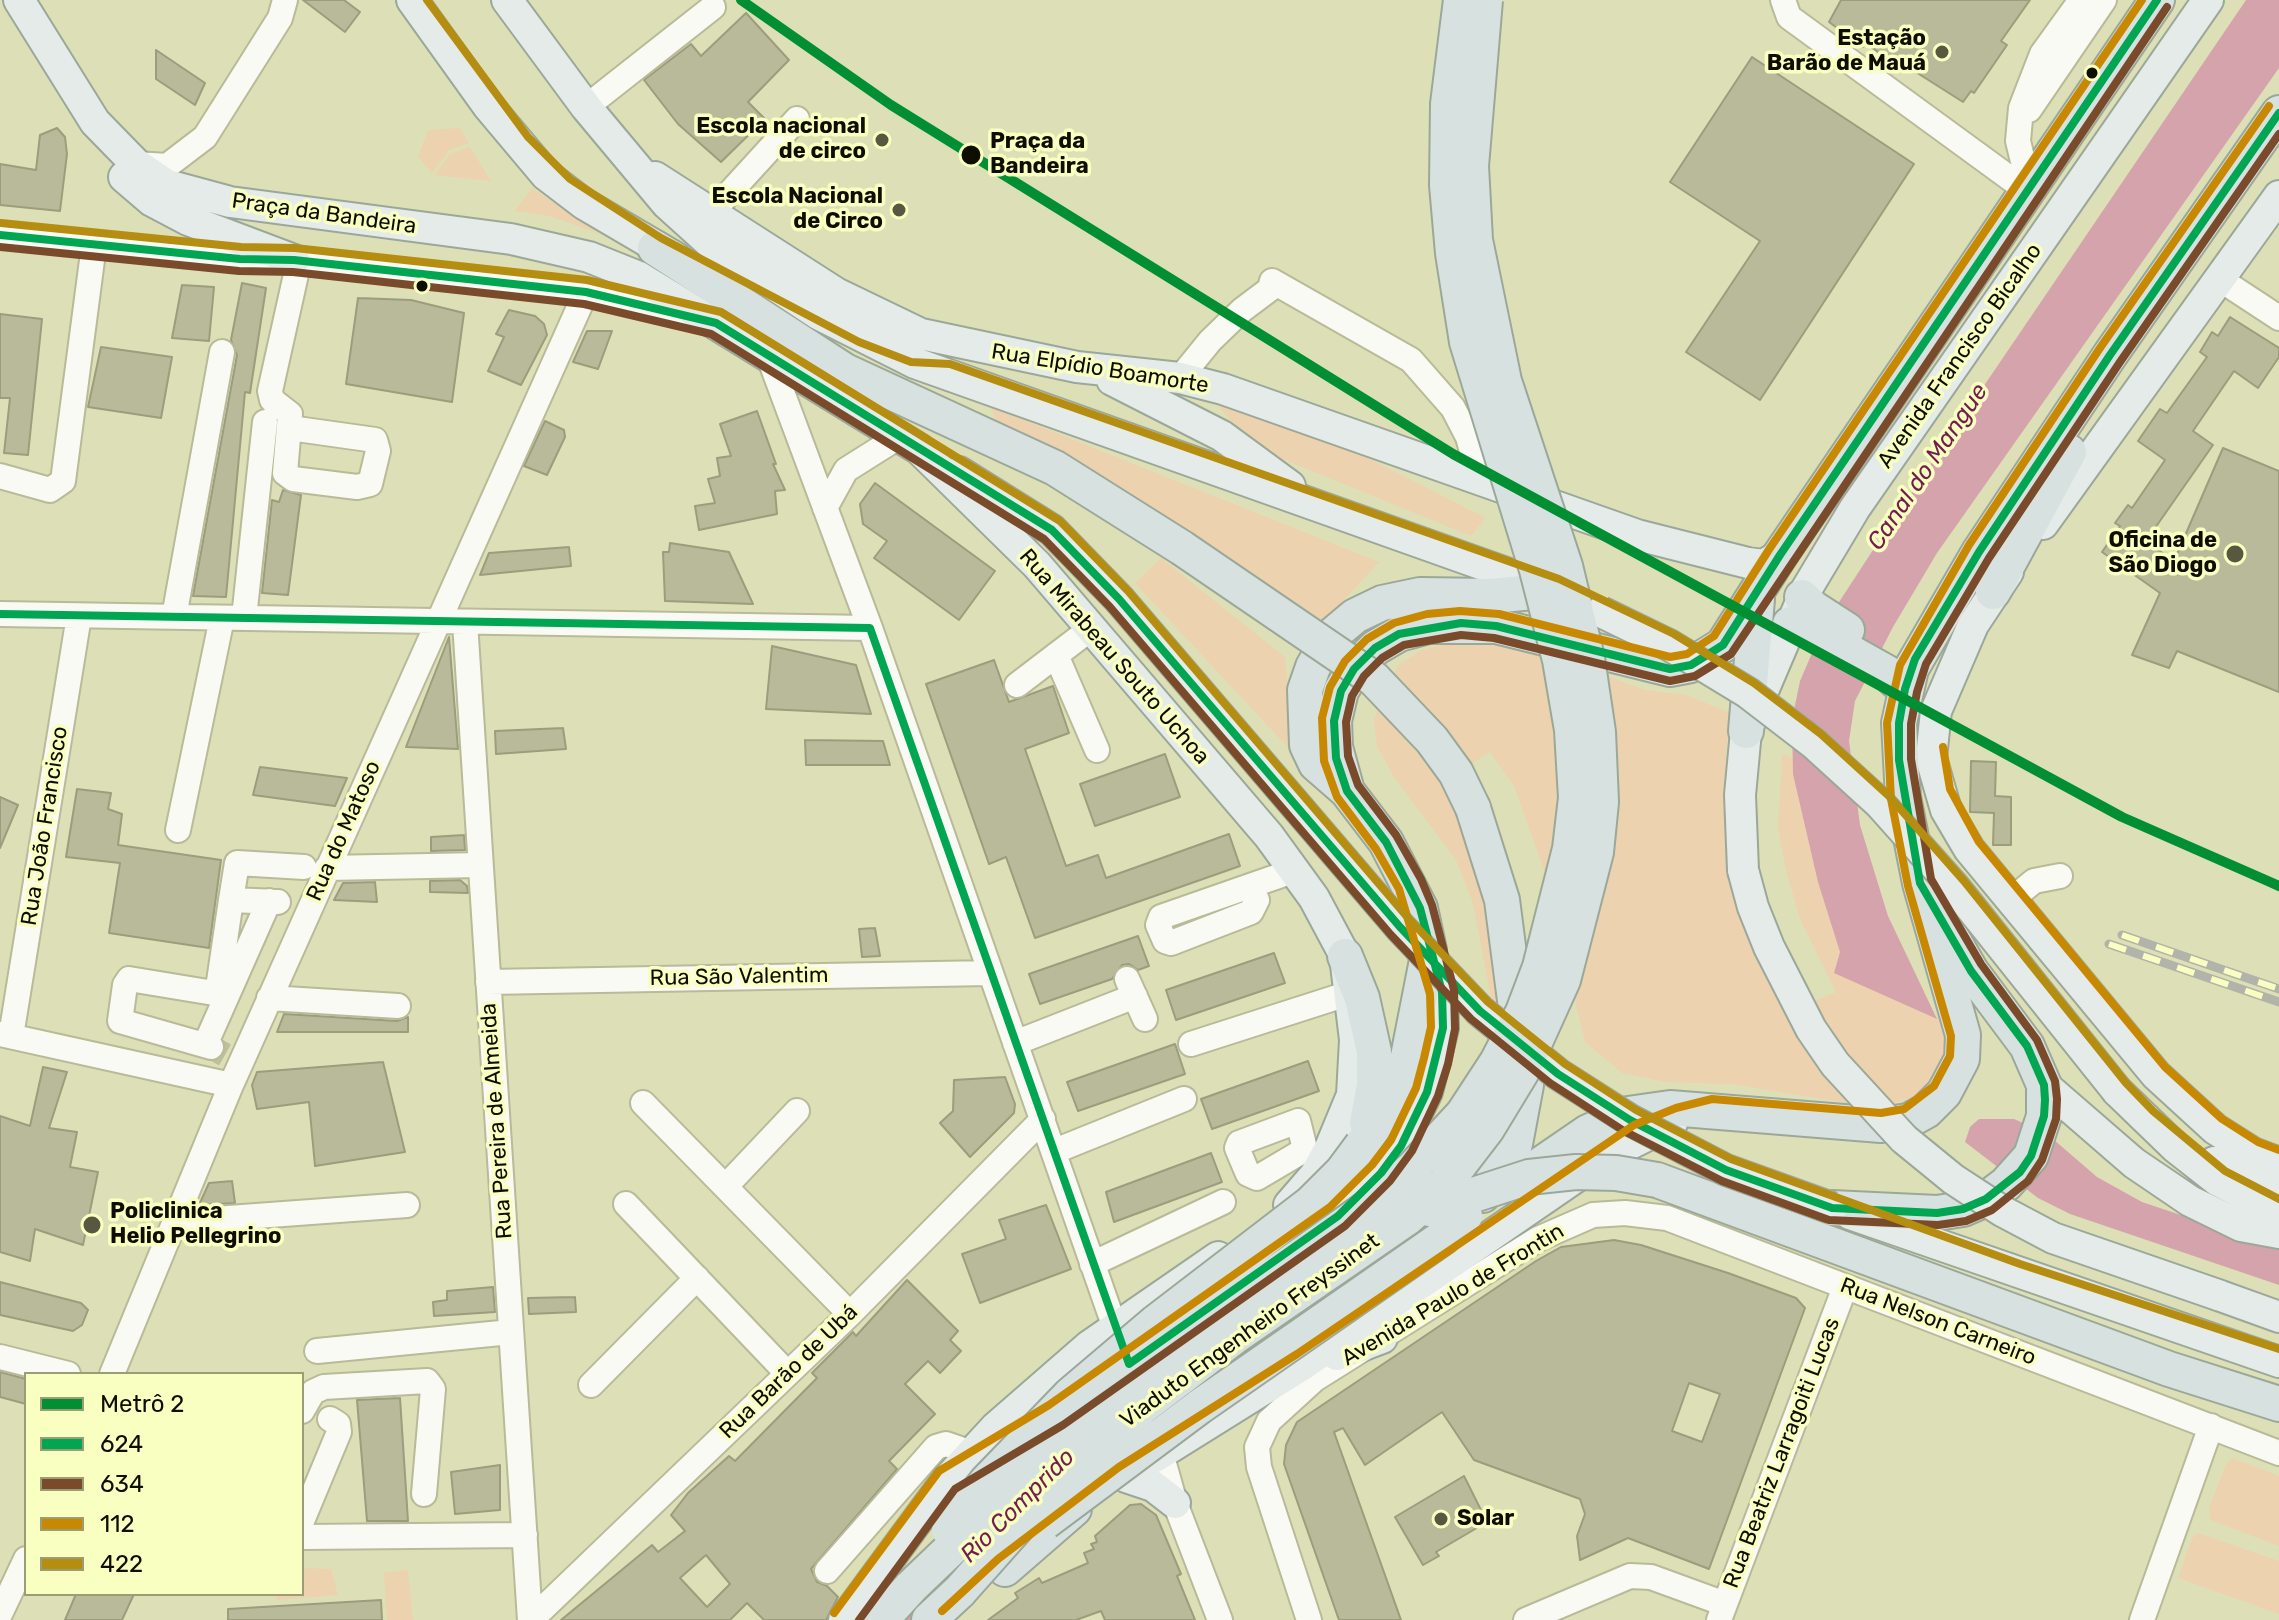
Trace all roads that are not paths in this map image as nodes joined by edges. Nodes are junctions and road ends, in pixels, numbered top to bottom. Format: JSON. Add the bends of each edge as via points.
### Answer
{"nodes":[{"id":1,"x":19,"y":0,"type":"edge"},
{"id":2,"x":285,"y":0,"type":"edge"},
{"id":3,"x":412,"y":0,"type":"edge"},
{"id":4,"x":507,"y":0,"type":"edge"},
{"id":5,"x":1461,"y":0,"type":"edge"},
{"id":6,"x":1485,"y":0,"type":"edge"},
{"id":7,"x":1783,"y":0,"type":"edge"},
{"id":8,"x":2081,"y":0,"type":"edge"},
{"id":9,"x":2104,"y":0,"type":"edge"},
{"id":10,"x":2157,"y":0,"type":"edge"},
{"id":11,"x":2208,"y":0,"type":"edge"},
{"id":12,"x":713,"y":7,"type":"dead end"},
{"id":13,"x":586,"y":107,"type":"junction"},
{"id":14,"x":2279,"y":113,"type":"edge"},
{"id":15,"x":797,"y":119,"type":"dead end"},
{"id":16,"x":95,"y":122,"type":"junction"},
{"id":17,"x":2018,"y":125,"type":"junction"},
{"id":18,"x":630,"y":163,"type":"junction"},
{"id":19,"x":136,"y":164,"type":"junction"},
{"id":20,"x":2027,"y":188,"type":"junction"},
{"id":21,"x":2279,"y":196,"type":"edge"},
{"id":22,"x":712,"y":212,"type":"junction"},
{"id":23,"x":0,"y":235,"type":"edge"},
{"id":24,"x":94,"y":245,"type":"junction"},
{"id":25,"x":655,"y":248,"type":"junction"},
{"id":26,"x":296,"y":261,"type":"junction"},
{"id":27,"x":2163,"y":279,"type":"junction"},
{"id":28,"x":2221,"y":280,"type":"junction"},
{"id":29,"x":586,"y":292,"type":"junction"},
{"id":30,"x":2279,"y":318,"type":"edge"},
{"id":31,"x":716,"y":323,"type":"junction"},
{"id":32,"x":222,"y":352,"type":"dead end"},
{"id":33,"x":769,"y":357,"type":"junction"},
{"id":34,"x":1077,"y":367,"type":"junction"},
{"id":35,"x":946,"y":375,"type":"junction"},
{"id":36,"x":1180,"y":378,"type":"junction"},
{"id":37,"x":265,"y":422,"type":"dead end"},
{"id":38,"x":290,"y":428,"type":"dead end"},
{"id":39,"x":910,"y":443,"type":"junction"},
{"id":40,"x":0,"y":476,"type":"edge"},
{"id":41,"x":1479,"y":476,"type":"junction"},
{"id":42,"x":1316,"y":504,"type":"junction"},
{"id":43,"x":825,"y":508,"type":"junction"},
{"id":44,"x":1780,"y":555,"type":"junction"},
{"id":45,"x":1555,"y":590,"type":"junction"},
{"id":46,"x":1993,"y":592,"type":"junction"},
{"id":47,"x":1757,"y":595,"type":"junction"},
{"id":48,"x":0,"y":614,"type":"edge"},
{"id":49,"x":79,"y":616,"type":"junction"},
{"id":50,"x":174,"y":617,"type":"junction"},
{"id":51,"x":233,"y":618,"type":"junction"},
{"id":52,"x":1809,"y":618,"type":"junction"},
{"id":53,"x":436,"y":622,"type":"junction"},
{"id":54,"x":465,"y":622,"type":"junction"},
{"id":55,"x":1093,"y":627,"type":"junction"},
{"id":56,"x":870,"y":628,"type":"junction"},
{"id":57,"x":1056,"y":655,"type":"junction"},
{"id":58,"x":1899,"y":672,"type":"junction"},
{"id":59,"x":1017,"y":685,"type":"dead end"},
{"id":60,"x":1746,"y":731,"type":"junction"},
{"id":61,"x":1097,"y":750,"type":"dead end"},
{"id":62,"x":1347,"y":791,"type":"junction"},
{"id":63,"x":178,"y":830,"type":"dead end"},
{"id":64,"x":480,"y":865,"type":"junction"},
{"id":65,"x":316,"y":867,"type":"junction"},
{"id":66,"x":1293,"y":871,"type":"junction"},
{"id":67,"x":2060,"y":876,"type":"dead end"},
{"id":68,"x":1920,"y":883,"type":"junction"},
{"id":69,"x":1249,"y":888,"type":"dead end"},
{"id":70,"x":231,"y":900,"type":"junction"},
{"id":71,"x":2011,"y":900,"type":"junction"},
{"id":72,"x":287,"y":904,"type":"junction"},
{"id":73,"x":1429,"y":950,"type":"junction"},
{"id":74,"x":1345,"y":956,"type":"junction"},
{"id":75,"x":990,"y":973,"type":"junction"},
{"id":76,"x":488,"y":982,"type":"junction"},
{"id":77,"x":1350,"y":993,"type":"junction"},
{"id":78,"x":221,"y":995,"type":"junction"},
{"id":79,"x":269,"y":998,"type":"junction"},
{"id":80,"x":398,"y":1006,"type":"dead end"},
{"id":81,"x":1145,"y":1019,"type":"dead end"},
{"id":82,"x":5,"y":1035,"type":"edge"},
{"id":83,"x":1015,"y":1043,"type":"junction"},
{"id":84,"x":1191,"y":1044,"type":"dead end"},
{"id":85,"x":1523,"y":1050,"type":"junction"},
{"id":86,"x":222,"y":1059,"type":"junction"},
{"id":87,"x":2044,"y":1085,"type":"junction"},
{"id":88,"x":1184,"y":1099,"type":"dead end"},
{"id":89,"x":643,"y":1103,"type":"dead end"},
{"id":90,"x":797,"y":1111,"type":"dead end"},
{"id":91,"x":1712,"y":1111,"type":"junction"},
{"id":92,"x":1043,"y":1119,"type":"junction"},
{"id":93,"x":1287,"y":1125,"type":"junction"},
{"id":94,"x":1346,"y":1147,"type":"junction"},
{"id":95,"x":2176,"y":1148,"type":"junction"},
{"id":96,"x":1055,"y":1151,"type":"junction"},
{"id":97,"x":2279,"y":1163,"type":"edge"},
{"id":98,"x":726,"y":1186,"type":"junction"},
{"id":99,"x":2279,"y":1189,"type":"edge"},
{"id":100,"x":1223,"y":1202,"type":"dead end"},
{"id":101,"x":626,"y":1204,"type":"dead end"},
{"id":102,"x":1398,"y":1204,"type":"junction"},
{"id":103,"x":407,"y":1205,"type":"dead end"},
{"id":104,"x":1472,"y":1208,"type":"junction"},
{"id":105,"x":1832,"y":1208,"type":"junction"},
{"id":106,"x":2279,"y":1212,"type":"edge"},
{"id":107,"x":1593,"y":1215,"type":"joint"},
{"id":108,"x":174,"y":1222,"type":"junction"},
{"id":109,"x":2279,"y":1233,"type":"edge"},
{"id":110,"x":1092,"y":1264,"type":"junction"},
{"id":111,"x":697,"y":1278,"type":"junction"},
{"id":112,"x":1845,"y":1287,"type":"junction"},
{"id":113,"x":850,"y":1314,"type":"junction"},
{"id":114,"x":2279,"y":1317,"type":"edge"},
{"id":115,"x":1114,"y":1327,"type":"junction"},
{"id":116,"x":1376,"y":1328,"type":"junction"},
{"id":117,"x":511,"y":1332,"type":"junction"},
{"id":118,"x":317,"y":1351,"type":"dead end"},
{"id":119,"x":0,"y":1357,"type":"edge"},
{"id":120,"x":2279,"y":1362,"type":"edge"},
{"id":121,"x":1129,"y":1364,"type":"junction"},
{"id":122,"x":60,"y":1372,"type":"edge"},
{"id":123,"x":113,"y":1372,"type":"edge"},
{"id":124,"x":1310,"y":1372,"type":"junction"},
{"id":125,"x":787,"y":1373,"type":"junction"},
{"id":126,"x":591,"y":1385,"type":"dead end"},
{"id":127,"x":2279,"y":1404,"type":"edge"},
{"id":128,"x":304,"y":1408,"type":"edge"},
{"id":129,"x":330,"y":1419,"type":"dead end"},
{"id":130,"x":2211,"y":1426,"type":"junction"},
{"id":131,"x":972,"y":1453,"type":"junction"},
{"id":132,"x":1161,"y":1453,"type":"junction"},
{"id":133,"x":2279,"y":1453,"type":"edge"},
{"id":134,"x":1126,"y":1477,"type":"junction"},
{"id":135,"x":947,"y":1480,"type":"junction"},
{"id":136,"x":424,"y":1494,"type":"dead end"},
{"id":137,"x":1781,"y":1495,"type":"dead end"},
{"id":138,"x":1175,"y":1503,"type":"junction"},
{"id":139,"x":304,"y":1516,"type":"edge"},
{"id":140,"x":920,"y":1516,"type":"junction"},
{"id":141,"x":525,"y":1535,"type":"junction"},
{"id":142,"x":304,"y":1537,"type":"edge"},
{"id":143,"x":1000,"y":1557,"type":"junction"},
{"id":144,"x":24,"y":1563,"type":"edge"},
{"id":145,"x":1740,"y":1564,"type":"junction"},
{"id":146,"x":827,"y":1571,"type":"dead end"},
{"id":147,"x":911,"y":1587,"type":"junction"},
{"id":148,"x":955,"y":1605,"type":"edge"},
{"id":149,"x":1722,"y":1612,"type":"edge"},
{"id":150,"x":0,"y":1614,"type":"edge"},
{"id":151,"x":531,"y":1620,"type":"edge"},
{"id":152,"x":844,"y":1620,"type":"edge"},
{"id":153,"x":881,"y":1620,"type":"edge"},
{"id":154,"x":929,"y":1620,"type":"edge"},
{"id":155,"x":1220,"y":1620,"type":"edge"},
{"id":156,"x":1309,"y":1620,"type":"edge"},
{"id":157,"x":1526,"y":1620,"type":"edge"},
{"id":158,"x":2142,"y":1620,"type":"edge"}],
"edges":[{"from":1,"to":16,"type":"main road"},
{"from":2,"to":19,"type":"street","via":[[280,18],[205,137],[167,166]]},
{"from":3,"to":25,"type":"main road","via":[[488,106],[546,175]]},
{"from":4,"to":13,"type":"main road"},
{"from":5,"to":102,"type":"highway","bridge":true,"via":[[1448,104],[1453,253],[1467,342],[1560,660],[1576,798],[1558,907],[1523,1012],[1472,1101]]},
{"from":6,"to":102,"type":"highway","bridge":true,"via":[[1471,166],[1475,240],[1504,381],[1565,566],[1587,658],[1601,802],[1583,915],[1542,1031],[1521,1073],[1444,1185]]},
{"from":7,"to":20,"type":"street","via":[[1789,17]]},
{"from":8,"to":17,"type":"street","via":[[2035,67]]},
{"from":9,"to":17,"type":"street"},
{"from":10,"to":20,"type":"highway","name":"Avenida Francisco Bicalho"},
{"from":11,"to":52,"type":"main road","name":"Avenida Francisco Bicalho","via":[[1855,508]]},
{"from":12,"to":13,"type":"street"},
{"from":13,"to":18,"type":"main road"},
{"from":14,"to":27,"type":"highway"},
{"from":15,"to":22,"type":"street"},
{"from":16,"to":19,"type":"main road","name":"Praça da Bandeira"},
{"from":16,"to":26,"type":"main road","via":[[114,163],[137,191],[188,220]]},
{"from":17,"to":20,"type":"street"},
{"from":18,"to":22,"type":"main road","name":"Rua Elpídio Boamorte"},
{"from":18,"to":35,"type":"main road","via":[[709,242],[818,314]]},
{"from":19,"to":31,"type":"main road","name":"Praça da Bandeira","via":[[198,197],[548,246],[589,257],[639,277]]},
{"from":20,"to":44,"type":"highway","name":"Avenida Francisco Bicalho"},
{"from":21,"to":28,"type":"main road"},
{"from":22,"to":34,"type":"main road","name":"Rua Elpídio Boamorte","via":[[836,293],[921,334]]},
{"from":23,"to":24,"type":"street"},
{"from":24,"to":26,"type":"street"},
{"from":24,"to":40,"type":"street","via":[[63,481],[50,490]]},
{"from":25,"to":35,"type":"main road","via":[[854,353],[909,374]]},
{"from":25,"to":85,"type":"highway","bridge":true,"via":[[845,371],[1055,468],[1374,679],[1432,740],[1473,808],[1502,900]]},
{"from":26,"to":29,"type":"street"},
{"from":26,"to":38,"type":"street","via":[[270,391],[272,400],[290,414]]},
{"from":27,"to":46,"type":"highway"},
{"from":27,"to":58,"type":"highway"},
{"from":28,"to":30,"type":"street"},
{"from":28,"to":46,"type":"main road"},
{"from":29,"to":31,"type":"street"},
{"from":29,"to":53,"type":"street","name":"Rua do Matoso"},
{"from":31,"to":33,"type":"main road","name":"Rua Mirabeau Souto Uchoa"},
{"from":32,"to":50,"type":"street"},
{"from":33,"to":39,"type":"main road","name":"Rua Mirabeau Souto Uchoa"},
{"from":33,"to":43,"type":"street"},
{"from":34,"to":36,"type":"main road","name":"Rua Elpídio Boamorte"},
{"from":34,"to":42,"type":"main road","via":[[1147,395],[1222,436]]},
{"from":35,"to":42,"type":"main road"},
{"from":36,"to":41,"type":"main road","name":"Rua Elpídio Boamorte","via":[[1274,404]]},
{"from":36,"to":41,"type":"street","via":[[1210,341],[1270,289],[1272,281],[1411,360],[1453,408]]},
{"from":37,"to":51,"type":"street"},
{"from":39,"to":43,"type":"street","via":[[846,470]]},
{"from":39,"to":55,"type":"main road","name":"Rua Mirabeau Souto Uchoa","via":[[1037,565]]},
{"from":39,"to":105,"type":"main road","bridge":true,"via":[[1052,530],[1119,599],[1400,927],[1480,1011],[1558,1074],[1630,1120],[1726,1170]]},
{"from":41,"to":44,"type":"main road","name":"Rua Elpídio Boamorte","via":[[1637,535],[1725,560],[1764,565]]},
{"from":42,"to":45,"type":"main road"},
{"from":43,"to":56,"type":"street"},
{"from":44,"to":47,"type":"highway","name":"Avenida Francisco Bicalho"},
{"from":45,"to":62,"type":"highway","via":[[1420,595],[1382,603],[1330,637],[1305,690],[1303,716],[1316,764]]},
{"from":45,"to":95,"type":"main road","bridge":true,"via":[[1669,645],[1748,693],[1813,743],[1880,804],[1955,888],[2117,1091]]},
{"from":46,"to":71,"type":"main road","via":[[1947,681],[1931,745],[1939,793],[1969,849]]},
{"from":47,"to":60,"type":"highway"},
{"from":47,"to":62,"type":"highway","name":"Avenida Francisco Bicalho","via":[[1723,645],[1691,665],[1670,669],[1496,626],[1429,626],[1399,634],[1375,648],[1341,691],[1335,747]]},
{"from":48,"to":49,"type":"street"},
{"from":49,"to":50,"type":"street"},
{"from":49,"to":82,"type":"street","name":"Rua João Francisco"},
{"from":50,"to":51,"type":"street"},
{"from":51,"to":53,"type":"street"},
{"from":51,"to":63,"type":"street"},
{"from":52,"to":58,"type":"highway"},
{"from":52,"to":60,"type":"main road","name":"Avenida Francisco Bicalho"},
{"from":53,"to":54,"type":"street"},
{"from":53,"to":65,"type":"street","name":"Rua do Matoso"},
{"from":54,"to":56,"type":"street"},
{"from":54,"to":64,"type":"street","name":"Rua Pereira de Almeida"},
{"from":55,"to":57,"type":"street"},
{"from":55,"to":66,"type":"main road","name":"Rua Mirabeau Souto Uchoa"},
{"from":56,"to":75,"type":"street"},
{"from":57,"to":59,"type":"street"},
{"from":57,"to":61,"type":"street"},
{"from":58,"to":68,"type":"highway","via":[[1899,760]]},
{"from":60,"to":114,"type":"main road","name":"Avenida Francisco Bicalho","bridge":true,"via":[[1740,795],[1743,870],[1769,947],[1835,1064],[1904,1139],[2002,1211],[2053,1238]]},
{"from":62,"to":73,"type":"highway","via":[[1410,884]]},
{"from":64,"to":65,"type":"street"},
{"from":64,"to":76,"type":"street","name":"Rua Pereira de Almeida"},
{"from":65,"to":70,"type":"street","via":[[241,861],[235,867]]},
{"from":65,"to":72,"type":"street","name":"Rua do Matoso"},
{"from":66,"to":69,"type":"street"},
{"from":66,"to":74,"type":"main road","name":"Rua Mirabeau Souto Uchoa"},
{"from":67,"to":71,"type":"street","via":[[2034,881]]},
{"from":68,"to":87,"type":"highway","via":[[1971,971],[2027,1046]]},
{"from":68,"to":91,"type":"highway","via":[[1963,1035],[1962,1059],[1944,1093],[1917,1116],[1881,1125]]},
{"from":70,"to":72,"type":"street"},
{"from":70,"to":78,"type":"street"},
{"from":71,"to":97,"type":"main road","via":[[2185,1104],[2253,1153]]},
{"from":72,"to":78,"type":"street"},
{"from":72,"to":79,"type":"street","name":"Rua do Matoso"},
{"from":73,"to":94,"type":"highway","via":[[1408,1057],[1386,1109]]},
{"from":73,"to":121,"type":"main road","via":[[1442,992],[1443,1028],[1427,1092],[1401,1146],[1338,1216]]},
{"from":74,"to":77,"type":"main road"},
{"from":74,"to":94,"type":"highway","via":[[1362,998],[1374,1052],[1374,1085]]},
{"from":75,"to":76,"type":"street","name":"Rua São Valentim"},
{"from":75,"to":83,"type":"street"},
{"from":76,"to":117,"type":"street","name":"Rua Pereira de Almeida"},
{"from":77,"to":84,"type":"street"},
{"from":77,"to":94,"type":"main road","via":[[1355,1040],[1353,1084],[1343,1123]]},
{"from":78,"to":86,"type":"street"},
{"from":78,"to":86,"type":"street","via":[[129,979],[120,1021]]},
{"from":79,"to":80,"type":"street"},
{"from":79,"to":86,"type":"street","name":"Rua do Matoso"},
{"from":81,"to":83,"type":"street","via":[[1131,988]]},
{"from":82,"to":86,"type":"street"},
{"from":83,"to":92,"type":"street"},
{"from":85,"to":104,"type":"highway","via":[[1524,1105],[1515,1144]]},
{"from":85,"to":143,"type":"highway","via":[[1476,1129],[1370,1265]]},
{"from":86,"to":108,"type":"street","name":"Rua do Matoso"},
{"from":87,"to":105,"type":"highway","via":[[2044,1116],[2031,1156],[1986,1199],[1937,1213]]},
{"from":87,"to":109,"type":"main road","via":[[2134,1163],[2190,1201],[2241,1226]]},
{"from":88,"to":96,"type":"street"},
{"from":89,"to":98,"type":"street"},
{"from":90,"to":98,"type":"street"},
{"from":91,"to":104,"type":"highway","via":[[1670,1108],[1628,1114],[1588,1132]]},
{"from":91,"to":116,"type":"main road","name":"Avenida Paulo de Frontin","via":[[1680,1119],[1614,1152]]},
{"from":92,"to":96,"type":"street"},
{"from":92,"to":113,"type":"street","name":"Rua Barão de Ubá"},
{"from":93,"to":93,"type":"street","via":[[1287,1161],[1251,1178],[1239,1143]]},
{"from":93,"to":94,"type":"street"},
{"from":94,"to":115,"type":"main road","via":[[1290,1205]]},
{"from":94,"to":147,"type":"highway","bridge":true,"via":[[1342,1172],[1311,1203],[1070,1395],[987,1481]]},
{"from":95,"to":99,"type":"main road"},
{"from":95,"to":106,"type":"main road","via":[[2218,1181]]},
{"from":96,"to":110,"type":"street"},
{"from":98,"to":113,"type":"street"},
{"from":100,"to":110,"type":"street"},
{"from":101,"to":111,"type":"street"},
{"from":102,"to":127,"type":"highway","bridge":true,"via":[[1576,1172],[1657,1180],[2169,1369]]},
{"from":102,"to":147,"type":"highway","name":"Viaduto Engenheiro Freyssinet","bridge":true,"via":[[1191,1333],[1095,1411]]},
{"from":102,"to":148,"type":"highway","name":"Viaduto Engenheiro Freyssinet","bridge":true,"via":[[1131,1416],[1047,1493]]},
{"from":103,"to":108,"type":"street"},
{"from":104,"to":148,"type":"highway","bridge":true,"via":[[1401,1268],[1086,1489]]},
{"from":105,"to":120,"type":"main road"},
{"from":107,"to":112,"type":"street","name":"Rua Nelson Carneiro","via":[[1667,1218]]},
{"from":107,"to":116,"type":"street","name":"Avenida Paulo de Frontin","via":[[1538,1239]]},
{"from":108,"to":123,"type":"street","name":"Rua do Matoso"},
{"from":110,"to":115,"type":"street"},
{"from":111,"to":125,"type":"street"},
{"from":111,"to":126,"type":"street"},
{"from":112,"to":130,"type":"street","name":"Rua Nelson Carneiro"},
{"from":112,"to":145,"type":"street","name":"Rua Beatriz Larragoiti Lucas"},
{"from":113,"to":125,"type":"street","name":"Rua Barão de Ubá"},
{"from":115,"to":121,"type":"street"},
{"from":115,"to":131,"type":"main road"},
{"from":116,"to":124,"type":"main road","name":"Avenida Paulo de Frontin"},
{"from":116,"to":124,"type":"main road"},
{"from":117,"to":118,"type":"street"},
{"from":117,"to":141,"type":"street","name":"Rua Pereira de Almeida"},
{"from":119,"to":122,"type":"street"},
{"from":121,"to":135,"type":"main road"},
{"from":124,"to":132,"type":"main road","name":"Avenida Paulo de Frontin"},
{"from":124,"to":156,"type":"street","via":[[1269,1421],[1257,1447],[1262,1479]]},
{"from":125,"to":151,"type":"street","name":"Rua Barão de Ubá"},
{"from":128,"to":136,"type":"street","via":[[313,1392],[324,1387],[427,1381],[433,1389]]},
{"from":129,"to":139,"type":"street","via":[[339,1432]]},
{"from":130,"to":133,"type":"street","name":"Rua Nelson Carneiro"},
{"from":130,"to":158,"type":"street"},
{"from":131,"to":135,"type":"main road"},
{"from":131,"to":146,"type":"street","via":[[946,1444],[936,1447]]},
{"from":132,"to":134,"type":"main road","name":"Avenida Paulo de Frontin"},
{"from":132,"to":138,"type":"street"},
{"from":134,"to":138,"type":"main road","via":[[1153,1486]]},
{"from":134,"to":143,"type":"main road","name":"Avenida Paulo de Frontin"},
{"from":135,"to":140,"type":"main road"},
{"from":137,"to":145,"type":"street","via":[[1757,1560]]},
{"from":138,"to":155,"type":"street"},
{"from":140,"to":143,"type":"main road","via":[[967,1521],[986,1531]]},
{"from":140,"to":152,"type":"main road"},
{"from":141,"to":142,"type":"street"},
{"from":141,"to":151,"type":"street","name":"Rua Pereira de Almeida"},
{"from":143,"to":148,"type":"main road","name":"Avenida Paulo de Frontin"},
{"from":144,"to":150,"type":"street"},
{"from":145,"to":149,"type":"street","name":"Rua Beatriz Larragoiti Lucas"},
{"from":147,"to":153,"type":"highway","name":"Viaduto Engenheiro Freyssinet"},
{"from":148,"to":154,"type":"highway","name":"Viaduto Engenheiro Freyssinet"},
{"from":149,"to":157,"type":"street","via":[[1651,1577],[1630,1576]]}]}
